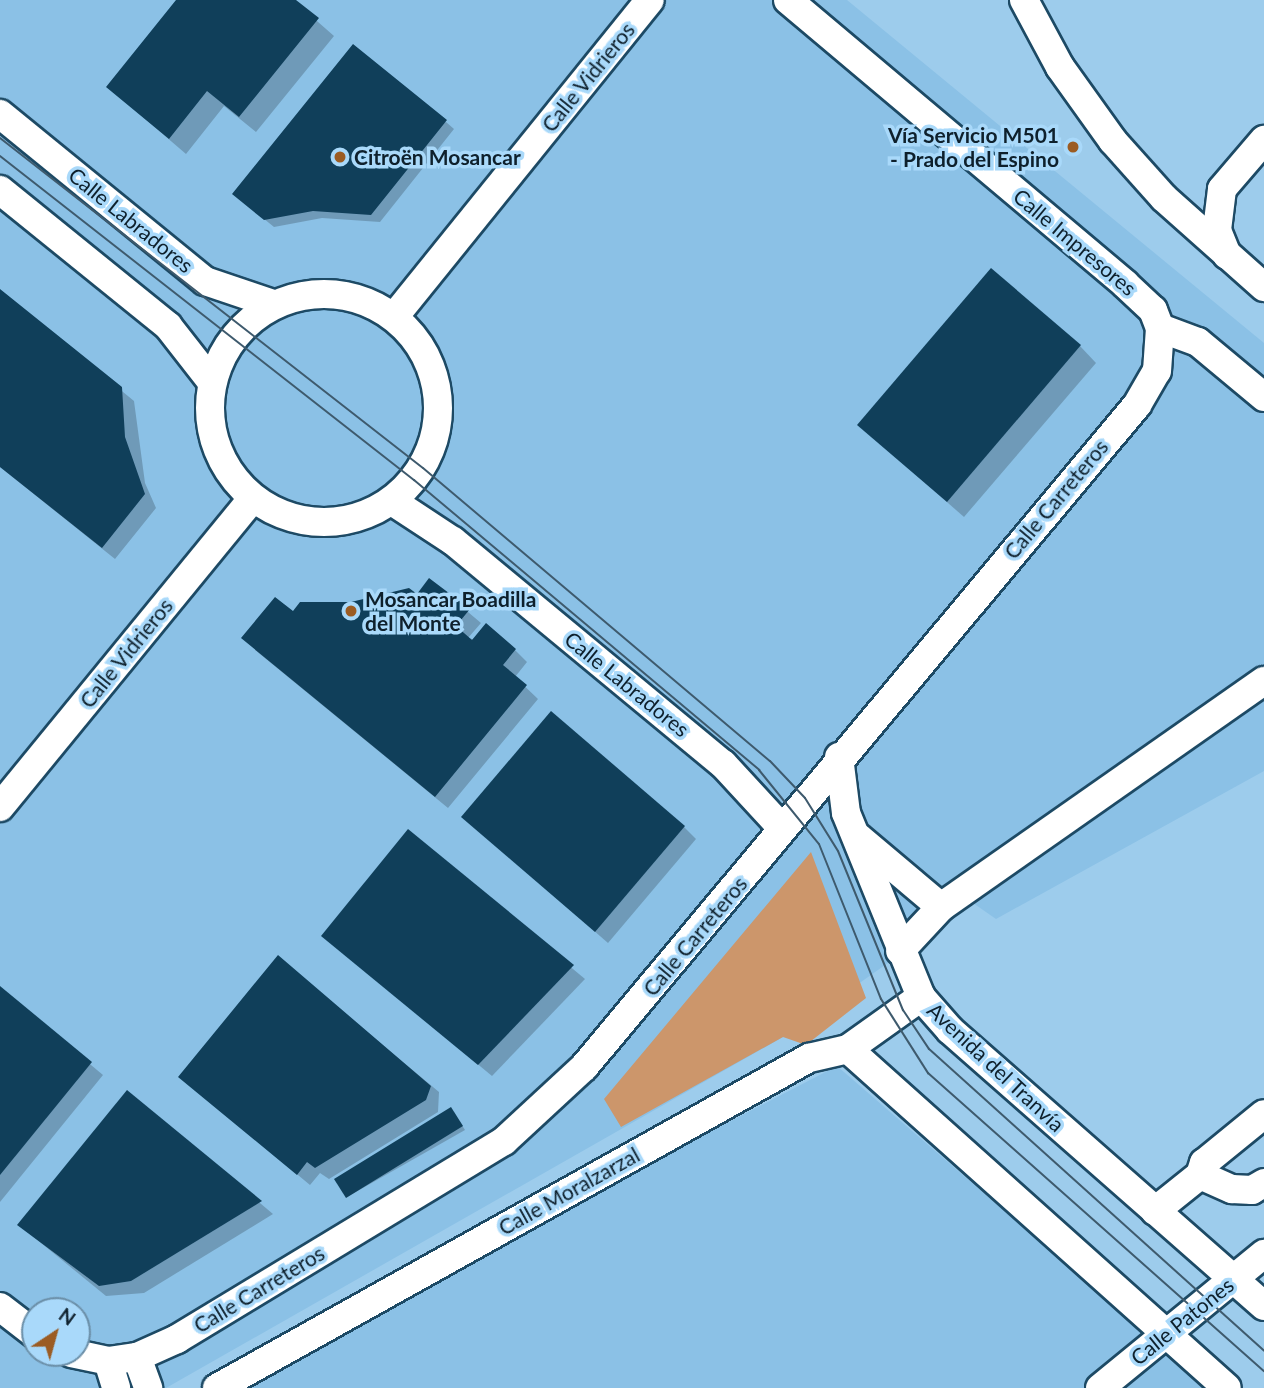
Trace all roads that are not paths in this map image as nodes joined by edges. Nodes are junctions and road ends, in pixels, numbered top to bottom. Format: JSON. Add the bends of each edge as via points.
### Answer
{"nodes":[{"id":1,"x":650,"y":0,"type":"edge"},
{"id":2,"x":788,"y":0,"type":"edge"},
{"id":3,"x":1024,"y":0,"type":"edge"},
{"id":4,"x":0,"y":114,"type":"edge"},
{"id":5,"x":1264,"y":140,"type":"edge"},
{"id":6,"x":0,"y":190,"type":"edge"},
{"id":7,"x":1228,"y":257,"type":"junction"},
{"id":8,"x":1264,"y":287,"type":"edge"},
{"id":9,"x":273,"y":304,"type":"junction"},
{"id":10,"x":394,"y":317,"type":"junction"},
{"id":11,"x":1160,"y":328,"type":"junction"},
{"id":12,"x":211,"y":381,"type":"junction"},
{"id":13,"x":1264,"y":397,"type":"edge"},
{"id":14,"x":252,"y":499,"type":"junction"},
{"id":15,"x":392,"y":501,"type":"junction"},
{"id":16,"x":1264,"y":681,"type":"edge"},
{"id":17,"x":839,"y":757,"type":"junction"},
{"id":18,"x":1,"y":804,"type":"edge"},
{"id":19,"x":783,"y":829,"type":"junction"},
{"id":20,"x":854,"y":834,"type":"junction"},
{"id":21,"x":942,"y":907,"type":"junction"},
{"id":22,"x":901,"y":951,"type":"junction"},
{"id":23,"x":920,"y":997,"type":"junction"},
{"id":24,"x":848,"y":1049,"type":"junction"},
{"id":25,"x":1264,"y":1114,"type":"edge"},
{"id":26,"x":1200,"y":1175,"type":"junction"},
{"id":27,"x":1264,"y":1183,"type":"edge"},
{"id":28,"x":1155,"y":1211,"type":"junction"},
{"id":29,"x":1264,"y":1254,"type":"edge"},
{"id":30,"x":1233,"y":1279,"type":"junction"},
{"id":31,"x":1264,"y":1306,"type":"edge"},
{"id":32,"x":0,"y":1307,"type":"edge"},
{"id":33,"x":21,"y":1323,"type":"edge"},
{"id":34,"x":1165,"y":1334,"type":"junction"},
{"id":35,"x":91,"y":1357,"type":"edge"},
{"id":36,"x":137,"y":1357,"type":"junction"},
{"id":37,"x":108,"y":1361,"type":"junction"},
{"id":38,"x":116,"y":1388,"type":"edge"},
{"id":39,"x":148,"y":1388,"type":"edge"},
{"id":40,"x":217,"y":1388,"type":"edge"},
{"id":41,"x":1100,"y":1388,"type":"edge"},
{"id":42,"x":1227,"y":1388,"type":"edge"}],
"edges":[{"from":1,"to":10,"type":"street","name":"Calle Vidrieros"},
{"from":2,"to":11,"type":"street","name":"Calle Impresores","via":[[1125,284],[1153,310]]},
{"from":3,"to":7,"type":"street","via":[[1060,67],[1164,198]]},
{"from":4,"to":9,"type":"street","name":"Calle Labradores","via":[[205,281]]},
{"from":5,"to":7,"type":"street","via":[[1222,189],[1217,230]]},
{"from":6,"to":12,"type":"street","via":[[168,326]]},
{"from":7,"to":8,"type":"street"},
{"from":9,"to":10,"type":"street","via":[[314,293],[356,297]]},
{"from":9,"to":12,"type":"street","via":[[239,329]]},
{"from":10,"to":15,"type":"street","via":[[422,348],[437,387],[437,429],[423,468]]},
{"from":11,"to":13,"type":"street","via":[[1198,342]]},
{"from":11,"to":17,"type":"street","name":"Calle Carreteros","via":[[1157,371],[1137,405]]},
{"from":12,"to":14,"type":"street","via":[[213,435],[223,466]]},
{"from":14,"to":15,"type":"street","via":[[297,520],[347,521]]},
{"from":14,"to":18,"type":"street","name":"Calle Vidrieros"},
{"from":15,"to":19,"type":"street","name":"Calle Labradores","via":[[453,541],[723,764]]},
{"from":16,"to":21,"type":"street"},
{"from":17,"to":19,"type":"street","name":"Calle Carreteros"},
{"from":17,"to":20,"type":"street","name":"Avenida del Tranvía"},
{"from":19,"to":36,"type":"street","name":"Calle Carreteros","via":[[584,1067],[504,1141]]},
{"from":20,"to":21,"type":"street"},
{"from":20,"to":22,"type":"street","name":"Avenida del Tranvía"},
{"from":21,"to":22,"type":"street"},
{"from":22,"to":23,"type":"street","name":"Avenida del Tranvía"},
{"from":23,"to":24,"type":"street","name":"Calle Moralzarzal"},
{"from":23,"to":28,"type":"street","name":"Avenida del Tranvía"},
{"from":24,"to":34,"type":"street"},
{"from":24,"to":40,"type":"street","name":"Calle Moralzarzal","via":[[809,1058]]},
{"from":25,"to":26,"type":"street","via":[[1204,1163]]},
{"from":26,"to":27,"type":"street","via":[[1232,1189],[1252,1191]]},
{"from":26,"to":28,"type":"street"},
{"from":28,"to":30,"type":"street","name":"Avenida del Tranvía"},
{"from":29,"to":30,"type":"street","name":"Calle Patones"},
{"from":30,"to":31,"type":"street","name":"Avenida del Tranvía"},
{"from":30,"to":34,"type":"street","name":"Calle Patones"},
{"from":32,"to":33,"type":"street"},
{"from":34,"to":41,"type":"street","name":"Calle Patones"},
{"from":34,"to":42,"type":"street"},
{"from":35,"to":37,"type":"street","name":"Calle Carreteros"},
{"from":36,"to":37,"type":"street","name":"Calle Carreteros"},
{"from":36,"to":39,"type":"street"},
{"from":37,"to":38,"type":"street"}]}
